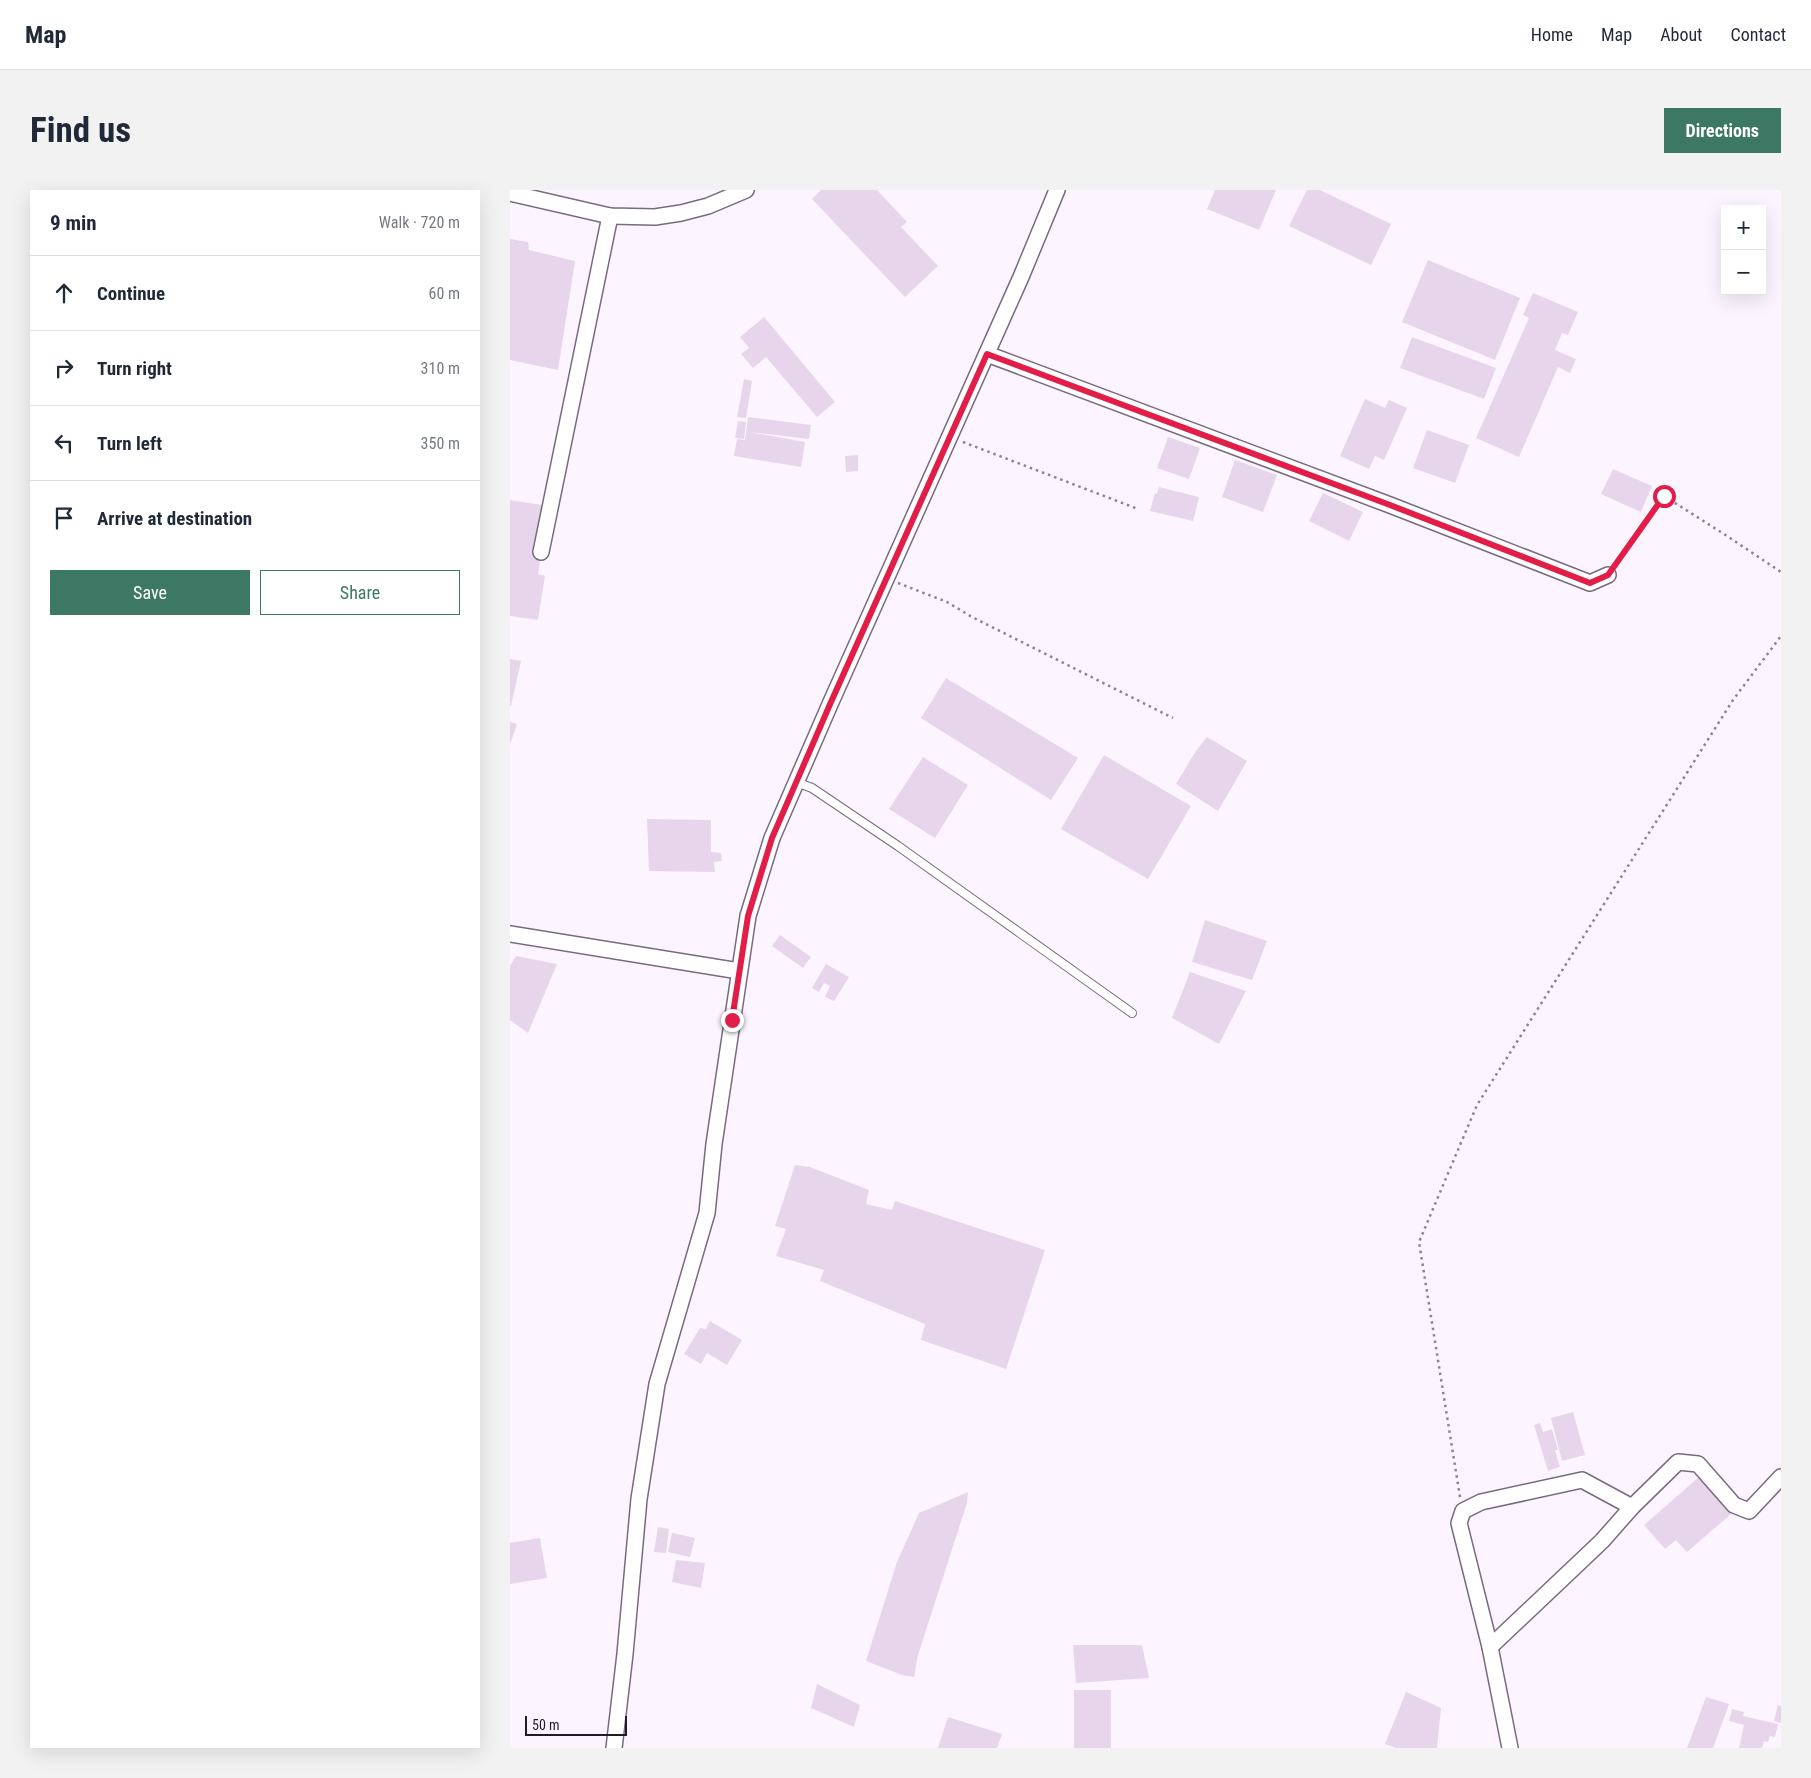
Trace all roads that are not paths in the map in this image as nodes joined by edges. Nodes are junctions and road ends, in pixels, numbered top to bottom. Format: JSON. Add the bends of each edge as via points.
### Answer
{"nodes":[{"id":1,"x":746,"y":190,"type":"edge"},
{"id":2,"x":1057,"y":190,"type":"edge"},
{"id":3,"x":510,"y":193,"type":"edge"},
{"id":4,"x":610,"y":216,"type":"junction"},
{"id":5,"x":987,"y":354,"type":"junction"},
{"id":6,"x":541,"y":552,"type":"dead end"},
{"id":7,"x":1608,"y":575,"type":"road end"},
{"id":8,"x":796,"y":782,"type":"junction"},
{"id":9,"x":510,"y":934,"type":"edge"},
{"id":10,"x":739,"y":971,"type":"junction"},
{"id":11,"x":1132,"y":1013,"type":"dead end"},
{"id":12,"x":1781,"y":1477,"type":"edge"},
{"id":13,"x":1632,"y":1507,"type":"junction"},
{"id":14,"x":1490,"y":1647,"type":"junction"},
{"id":15,"x":614,"y":1748,"type":"edge"},
{"id":16,"x":1510,"y":1748,"type":"edge"}],
"edges":[{"from":1,"to":4,"type":"street","via":[[708,206],[681,212],[655,216]]},
{"from":2,"to":5,"type":"street"},
{"from":3,"to":4,"type":"street"},
{"from":4,"to":6,"type":"street"},
{"from":5,"to":7,"type":"street","via":[[1590,583]]},
{"from":5,"to":8,"type":"street"},
{"from":8,"to":10,"type":"street","via":[[772,838],[753,898]]},
{"from":8,"to":11,"type":"lane","via":[[812,788],[898,846]]},
{"from":9,"to":10,"type":"street"},
{"from":10,"to":15,"type":"street","via":[[707,1213],[657,1384],[639,1499]]},
{"from":12,"to":13,"type":"street","via":[[1749,1511],[1734,1505],[1698,1464],[1678,1462]]},
{"from":13,"to":14,"type":"street","via":[[1602,1541]]},
{"from":13,"to":14,"type":"street","via":[[1582,1480],[1482,1502],[1463,1511],[1459,1524]]},
{"from":14,"to":16,"type":"street"}]}
